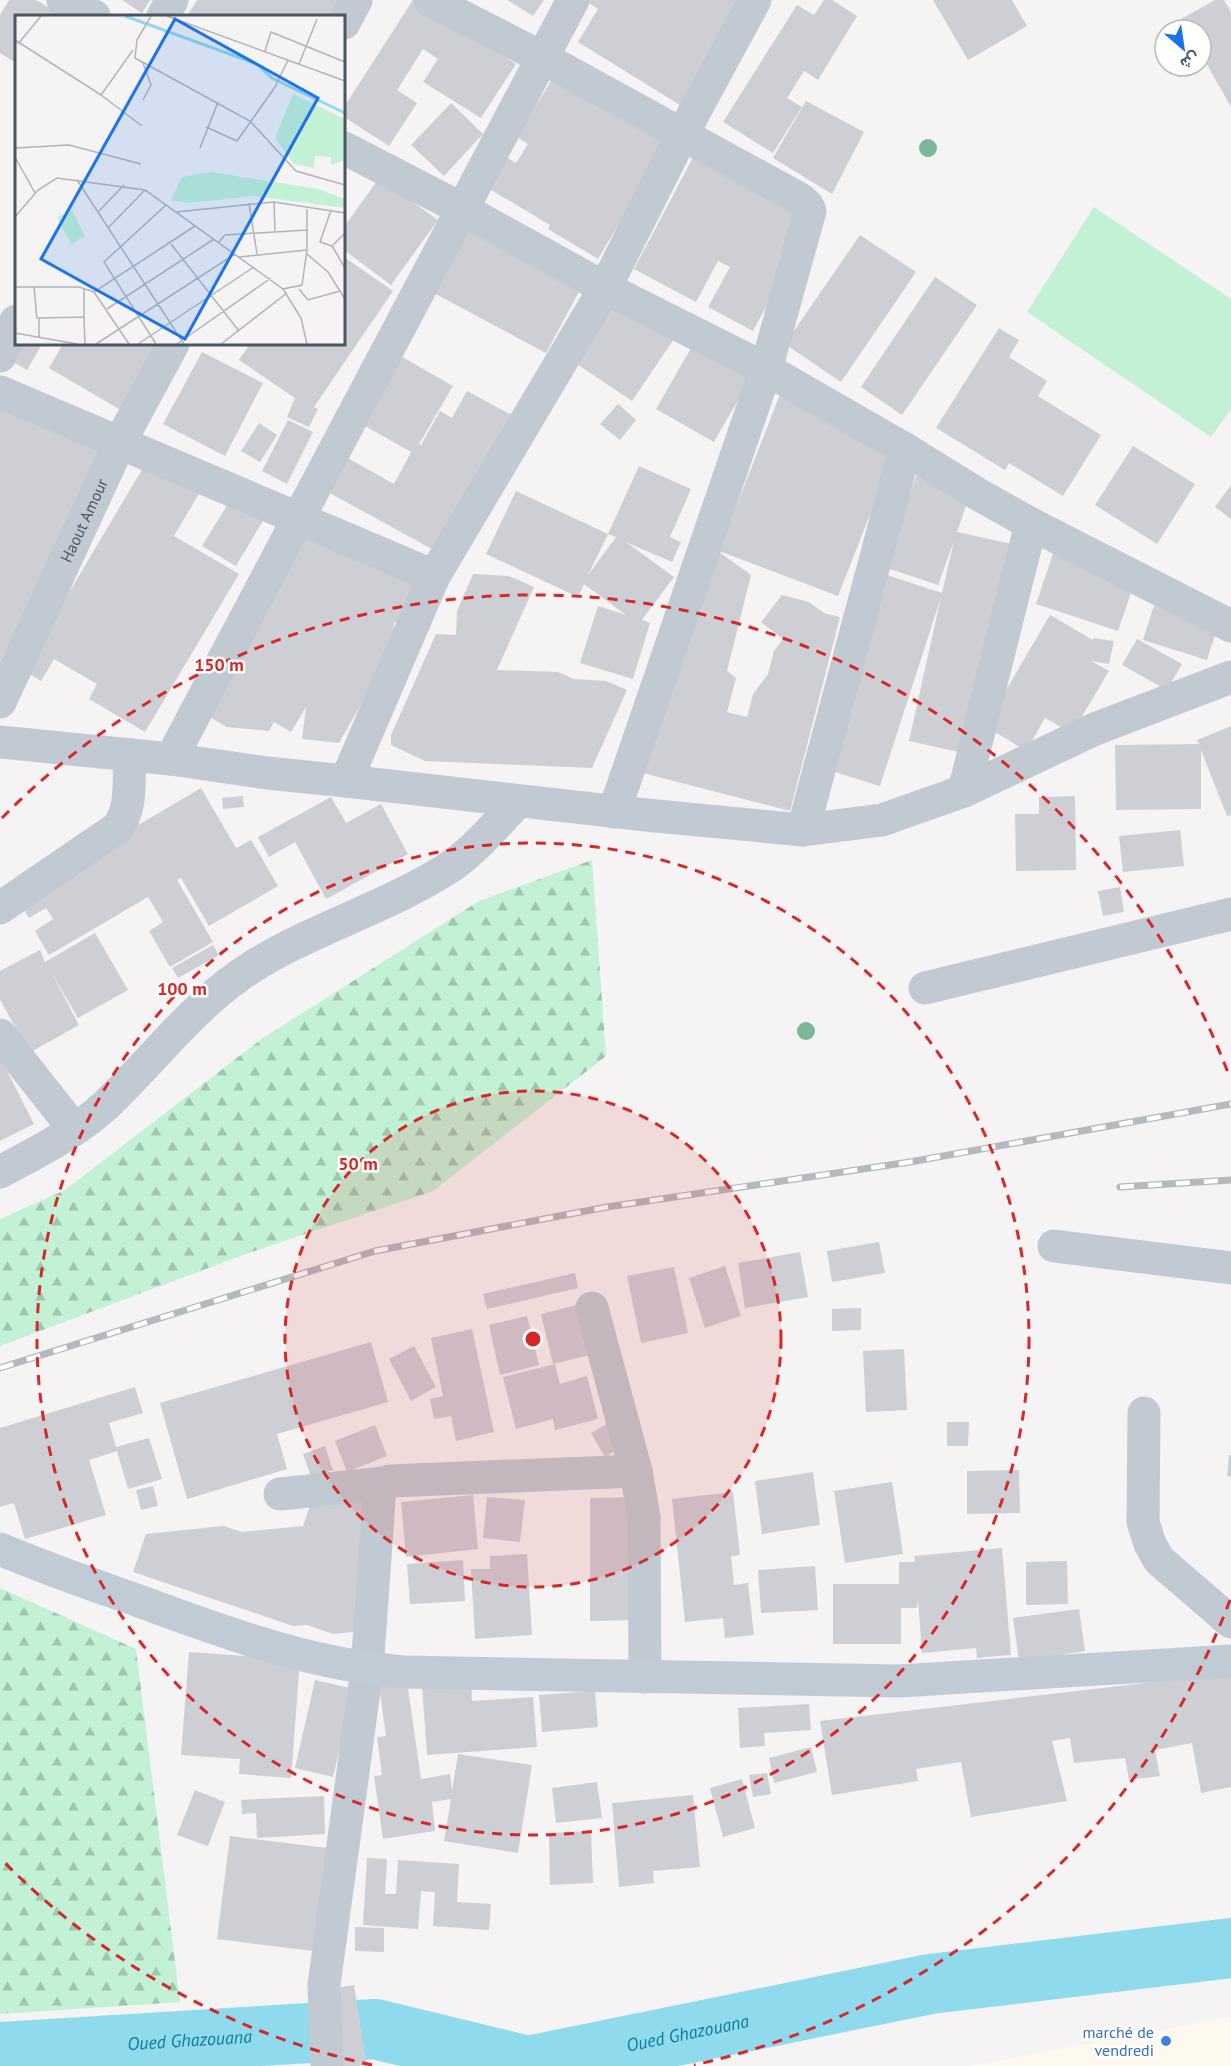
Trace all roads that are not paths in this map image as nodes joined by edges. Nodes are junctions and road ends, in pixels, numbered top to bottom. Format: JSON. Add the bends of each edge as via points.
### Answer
{"nodes":[{"id":1,"x":63,"y":0,"type":"edge"},
{"id":2,"x":172,"y":0,"type":"edge"},
{"id":3,"x":356,"y":0,"type":"edge"},
{"id":4,"x":430,"y":0,"type":"edge"},
{"id":5,"x":573,"y":0,"type":"edge"},
{"id":6,"x":755,"y":0,"type":"edge"},
{"id":7,"x":91,"y":15,"type":"edge"},
{"id":8,"x":164,"y":15,"type":"edge"},
{"id":9,"x":345,"y":21,"type":"edge"},
{"id":10,"x":543,"y":58,"type":"junction"},
{"id":11,"x":682,"y":135,"type":"junction"},
{"id":12,"x":345,"y":148,"type":"edge"},
{"id":13,"x":462,"y":209,"type":"junction"},
{"id":14,"x":605,"y":288,"type":"junction"},
{"id":15,"x":15,"y":323,"type":"edge"},
{"id":16,"x":172,"y":345,"type":"edge"},
{"id":17,"x":0,"y":356,"type":"edge"},
{"id":18,"x":766,"y":369,"type":"junction"},
{"id":19,"x":0,"y":392,"type":"edge"},
{"id":20,"x":120,"y":442,"type":"junction"},
{"id":21,"x":905,"y":449,"type":"junction"},
{"id":22,"x":298,"y":519,"type":"junction"},
{"id":23,"x":1031,"y":524,"type":"junction"},
{"id":24,"x":434,"y":576,"type":"junction"},
{"id":25,"x":1231,"y":626,"type":"edge"},
{"id":26,"x":1231,"y":677,"type":"edge"},
{"id":27,"x":0,"y":702,"type":"edge"},
{"id":28,"x":0,"y":742,"type":"edge"},
{"id":29,"x":130,"y":755,"type":"junction"},
{"id":30,"x":171,"y":759,"type":"junction"},
{"id":31,"x":346,"y":781,"type":"junction"},
{"id":32,"x":964,"y":791,"type":"junction"},
{"id":33,"x":518,"y":801,"type":"junction"},
{"id":34,"x":615,"y":812,"type":"junction"},
{"id":35,"x":802,"y":830,"type":"junction"},
{"id":36,"x":0,"y":908,"type":"edge"},
{"id":37,"x":1231,"y":914,"type":"edge"},
{"id":38,"x":924,"y":988,"type":"dead end"},
{"id":39,"x":0,"y":1035,"type":"edge"},
{"id":40,"x":74,"y":1129,"type":"junction"},
{"id":41,"x":0,"y":1172,"type":"edge"},
{"id":42,"x":1054,"y":1246,"type":"dead end"},
{"id":43,"x":1231,"y":1268,"type":"edge"},
{"id":44,"x":592,"y":1308,"type":"dead end"},
{"id":45,"x":1144,"y":1413,"type":"dead end"},
{"id":46,"x":636,"y":1471,"type":"junction"},
{"id":47,"x":384,"y":1483,"type":"junction"},
{"id":48,"x":280,"y":1494,"type":"dead end"},
{"id":49,"x":0,"y":1549,"type":"edge"},
{"id":50,"x":1231,"y":1622,"type":"edge"},
{"id":51,"x":1231,"y":1661,"type":"edge"},
{"id":52,"x":367,"y":1669,"type":"junction"},
{"id":53,"x":645,"y":1677,"type":"junction"},
{"id":54,"x":327,"y":2066,"type":"edge"}],
"edges":[{"from":1,"to":7,"type":"street"},
{"from":2,"to":8,"type":"street"},
{"from":3,"to":9,"type":"street"},
{"from":4,"to":10,"type":"street"},
{"from":5,"to":10,"type":"street"},
{"from":6,"to":11,"type":"street"},
{"from":10,"to":11,"type":"street"},
{"from":10,"to":13,"type":"street"},
{"from":11,"to":14,"type":"street"},
{"from":11,"to":18,"type":"street","via":[[800,199],[810,211]]},
{"from":12,"to":13,"type":"street"},
{"from":13,"to":14,"type":"street"},
{"from":13,"to":22,"type":"street"},
{"from":14,"to":18,"type":"street"},
{"from":14,"to":24,"type":"street"},
{"from":15,"to":17,"type":"street"},
{"from":16,"to":20,"type":"street","name":"Haout Amour"},
{"from":18,"to":21,"type":"street"},
{"from":18,"to":34,"type":"street"},
{"from":19,"to":20,"type":"street"},
{"from":20,"to":22,"type":"street"},
{"from":20,"to":27,"type":"street","name":"Haout Amour"},
{"from":21,"to":23,"type":"street"},
{"from":21,"to":35,"type":"street"},
{"from":22,"to":24,"type":"street"},
{"from":22,"to":30,"type":"street"},
{"from":23,"to":25,"type":"street"},
{"from":23,"to":32,"type":"street"},
{"from":24,"to":31,"type":"street"},
{"from":26,"to":32,"type":"street","via":[[1095,729]]},
{"from":28,"to":29,"type":"street"},
{"from":29,"to":30,"type":"street"},
{"from":29,"to":36,"type":"street","via":[[124,820]]},
{"from":30,"to":31,"type":"street"},
{"from":31,"to":33,"type":"street"},
{"from":32,"to":35,"type":"street","via":[[882,820]]},
{"from":33,"to":34,"type":"street"},
{"from":33,"to":40,"type":"street","via":[[451,866],[280,951],[241,975],[202,1006],[106,1105]]},
{"from":34,"to":35,"type":"street"},
{"from":37,"to":38,"type":"street"},
{"from":39,"to":40,"type":"street"},
{"from":40,"to":41,"type":"street"},
{"from":42,"to":43,"type":"street"},
{"from":44,"to":46,"type":"street"},
{"from":45,"to":50,"type":"street","via":[[1143,1522],[1150,1544],[1159,1560]]},
{"from":46,"to":47,"type":"street"},
{"from":46,"to":53,"type":"street","via":[[644,1517]]},
{"from":47,"to":48,"type":"street"},
{"from":47,"to":52,"type":"street","via":[[380,1488]]},
{"from":49,"to":52,"type":"main road","via":[[248,1641]]},
{"from":51,"to":53,"type":"main road","via":[[898,1681]]},
{"from":52,"to":53,"type":"main road"},
{"from":52,"to":54,"type":"street","via":[[324,1985]]}]}
